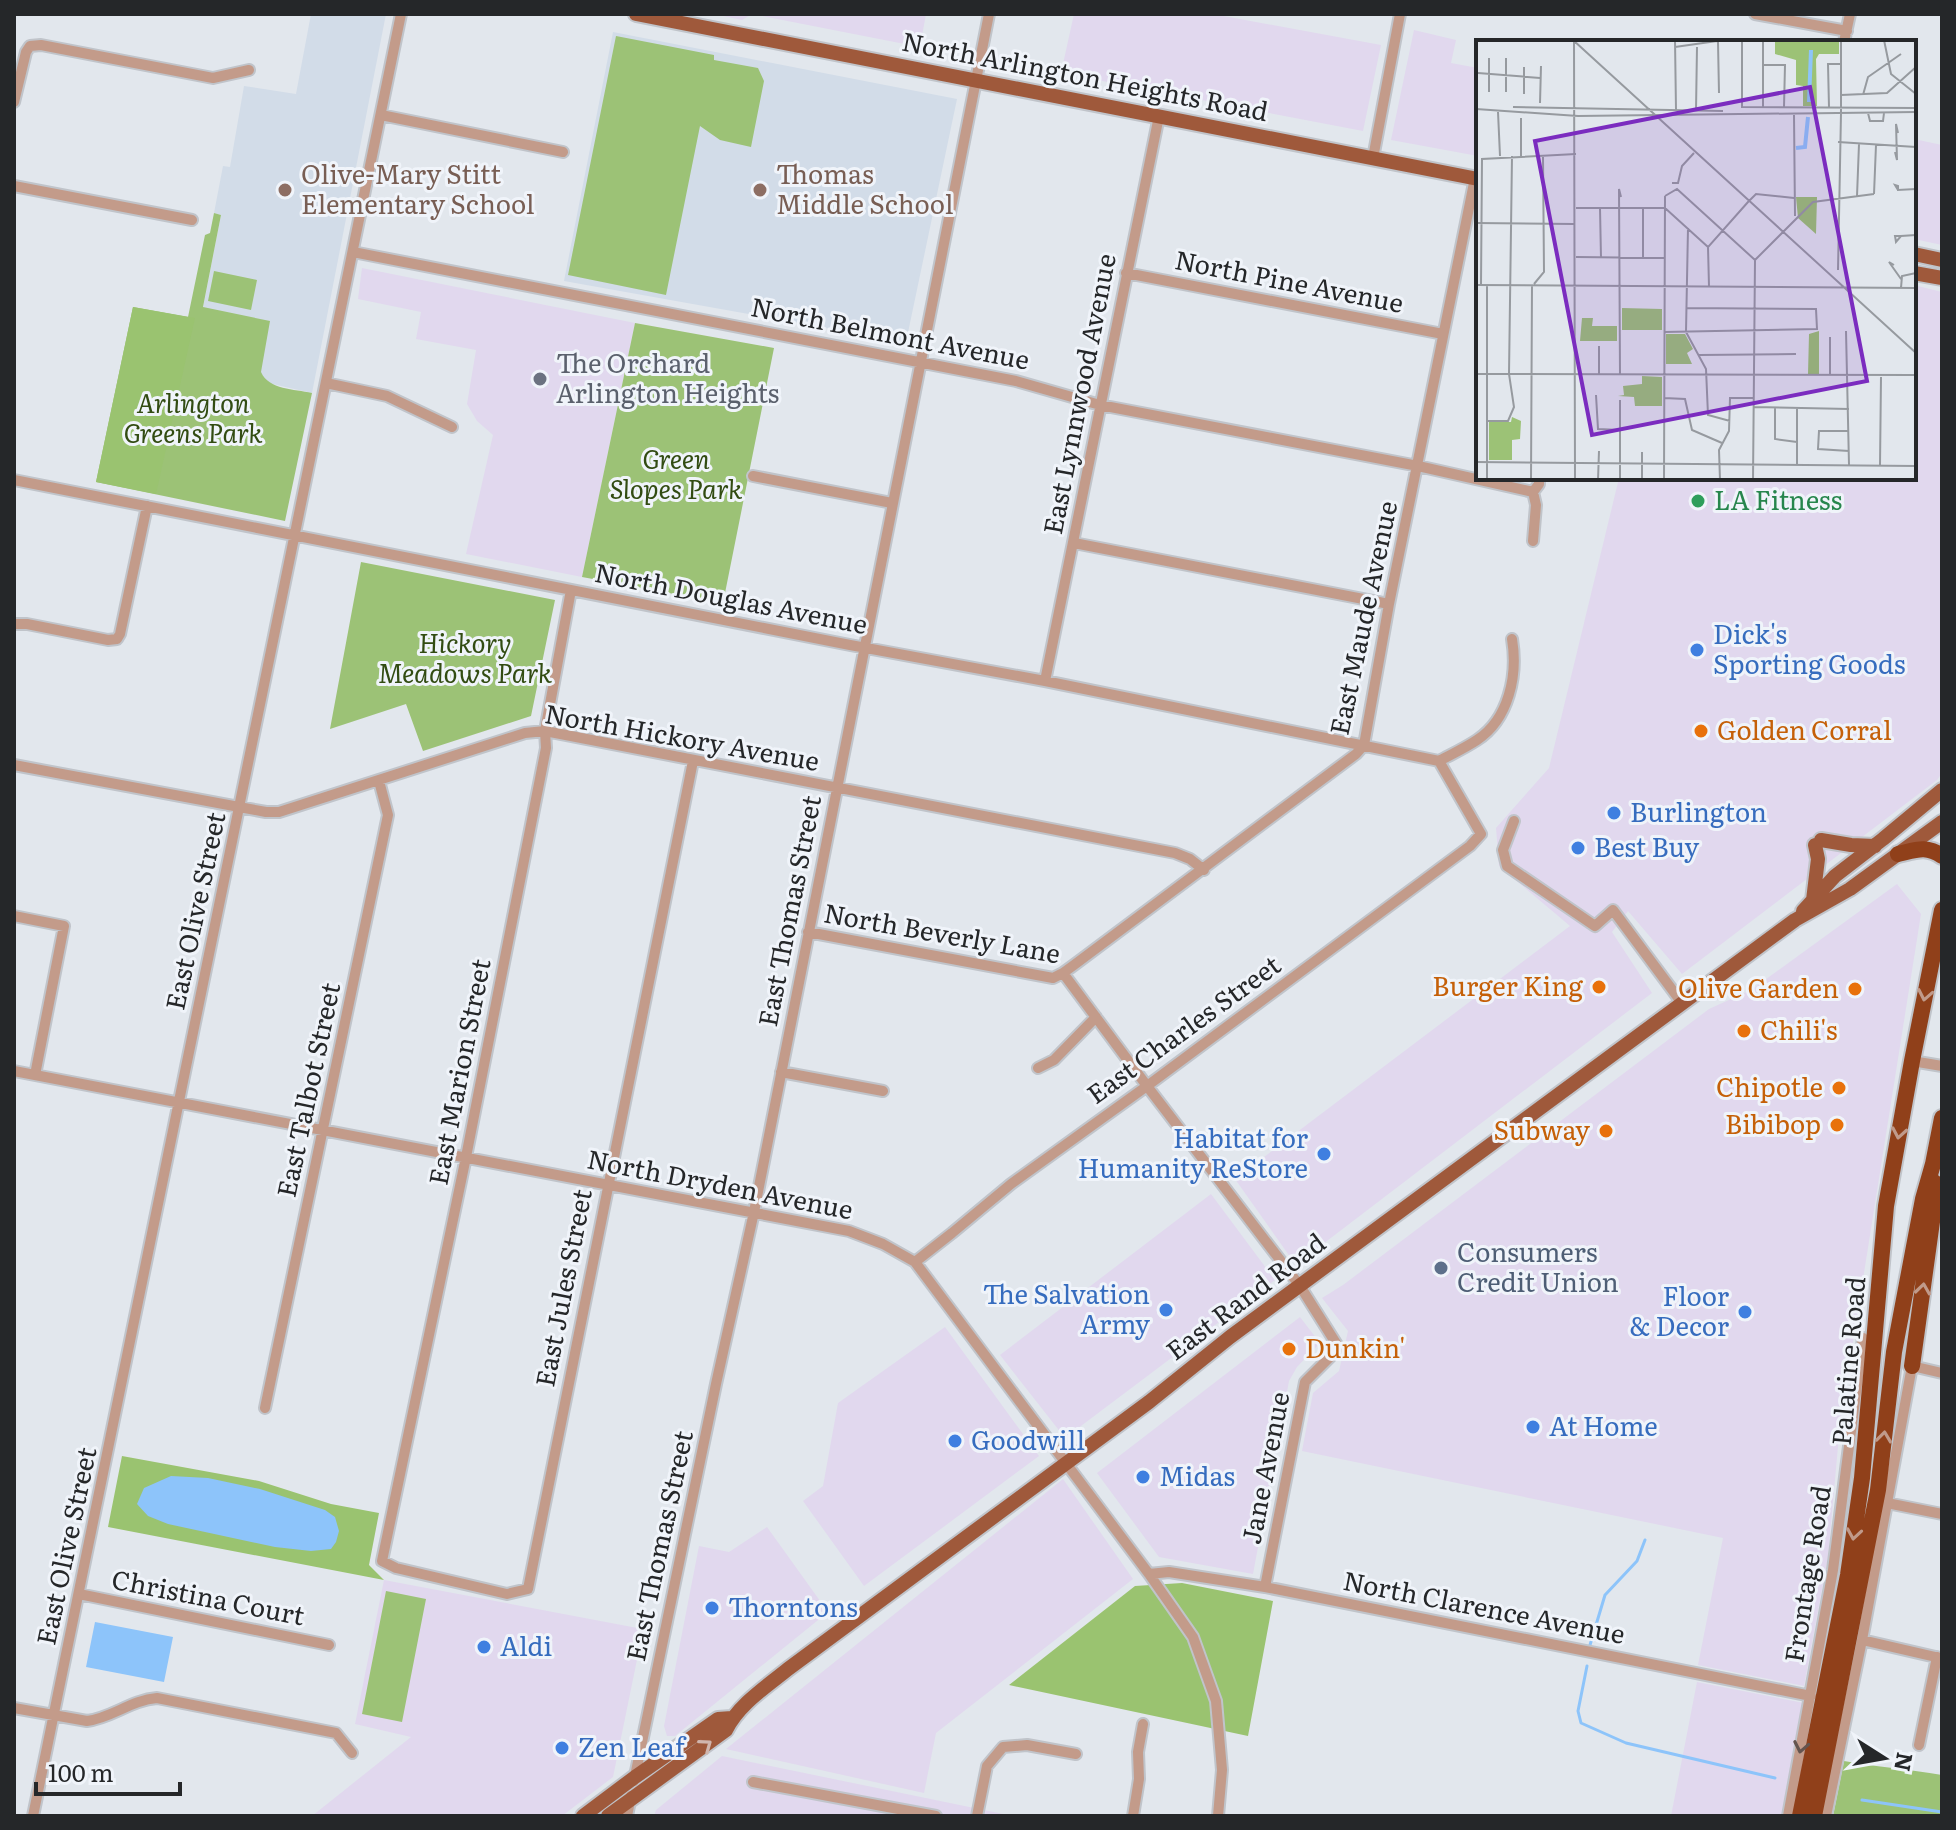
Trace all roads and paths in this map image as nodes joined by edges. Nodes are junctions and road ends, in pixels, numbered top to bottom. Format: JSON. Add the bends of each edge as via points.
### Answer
{"nodes":[{"id":1,"x":401,"y":14,"type":"edge"},
{"id":2,"x":636,"y":14,"type":"edge"},
{"id":3,"x":989,"y":14,"type":"edge"},
{"id":4,"x":1400,"y":14,"type":"edge"},
{"id":5,"x":1755,"y":14,"type":"edge"},
{"id":6,"x":1850,"y":14,"type":"edge"},
{"id":7,"x":1846,"y":37,"type":"edge"},
{"id":8,"x":249,"y":70,"type":"dead end"},
{"id":9,"x":975,"y":79,"type":"junction"},
{"id":10,"x":14,"y":102,"type":"edge"},
{"id":11,"x":381,"y":115,"type":"junction"},
{"id":12,"x":1159,"y":116,"type":"junction"},
{"id":13,"x":563,"y":152,"type":"dead end"},
{"id":14,"x":1373,"y":158,"type":"junction"},
{"id":15,"x":1476,"y":178,"type":"edge"},
{"id":16,"x":1476,"y":183,"type":"edge"},
{"id":17,"x":14,"y":186,"type":"edge"},
{"id":18,"x":192,"y":220,"type":"dead end"},
{"id":19,"x":353,"y":252,"type":"junction"},
{"id":20,"x":1916,"y":254,"type":"edge"},
{"id":21,"x":1942,"y":260,"type":"edge"},
{"id":22,"x":1126,"y":273,"type":"junction"},
{"id":23,"x":1916,"y":273,"type":"edge"},
{"id":24,"x":1942,"y":278,"type":"edge"},
{"id":25,"x":1443,"y":334,"type":"junction"},
{"id":26,"x":919,"y":362,"type":"junction"},
{"id":27,"x":326,"y":383,"type":"junction"},
{"id":28,"x":1100,"y":405,"type":"junction"},
{"id":29,"x":452,"y":427,"type":"dead end"},
{"id":30,"x":1418,"y":466,"type":"junction"},
{"id":31,"x":753,"y":476,"type":"dead end"},
{"id":32,"x":1476,"y":477,"type":"edge"},
{"id":33,"x":14,"y":480,"type":"edge"},
{"id":34,"x":1494,"y":480,"type":"edge"},
{"id":35,"x":1539,"y":480,"type":"edge"},
{"id":36,"x":1533,"y":492,"type":"junction"},
{"id":37,"x":892,"y":503,"type":"junction"},
{"id":38,"x":147,"y":506,"type":"junction"},
{"id":39,"x":295,"y":536,"type":"junction"},
{"id":40,"x":1533,"y":541,"type":"dead end"},
{"id":41,"x":1074,"y":543,"type":"junction"},
{"id":42,"x":571,"y":590,"type":"junction"},
{"id":43,"x":1389,"y":604,"type":"junction"},
{"id":44,"x":14,"y":624,"type":"edge"},
{"id":45,"x":1512,"y":639,"type":"dead end"},
{"id":46,"x":864,"y":647,"type":"junction"},
{"id":47,"x":1045,"y":681,"type":"junction"},
{"id":48,"x":545,"y":731,"type":"junction"},
{"id":49,"x":1364,"y":745,"type":"junction"},
{"id":50,"x":693,"y":761,"type":"junction"},
{"id":51,"x":1439,"y":761,"type":"junction"},
{"id":52,"x":14,"y":765,"type":"edge"},
{"id":53,"x":379,"y":781,"type":"junction"},
{"id":54,"x":836,"y":788,"type":"junction"},
{"id":55,"x":1942,"y":790,"type":"edge"},
{"id":56,"x":240,"y":807,"type":"junction"},
{"id":57,"x":1514,"y":821,"type":"dead end"},
{"id":58,"x":1942,"y":822,"type":"edge"},
{"id":59,"x":1875,"y":846,"type":"junction"},
{"id":60,"x":1898,"y":854,"type":"junction"},
{"id":61,"x":1942,"y":856,"type":"edge"},
{"id":62,"x":1204,"y":870,"type":"junction"},
{"id":63,"x":1813,"y":900,"type":"junction"},
{"id":64,"x":1942,"y":910,"type":"edge"},
{"id":65,"x":14,"y":916,"type":"edge"},
{"id":66,"x":1795,"y":920,"type":"junction"},
{"id":67,"x":808,"y":932,"type":"junction"},
{"id":68,"x":1063,"y":973,"type":"junction"},
{"id":69,"x":1682,"y":1003,"type":"junction"},
{"id":70,"x":1096,"y":1017,"type":"junction"},
{"id":71,"x":1912,"y":1061,"type":"junction"},
{"id":72,"x":1942,"y":1066,"type":"edge"},
{"id":73,"x":1038,"y":1068,"type":"dead end"},
{"id":74,"x":14,"y":1071,"type":"edge"},
{"id":75,"x":781,"y":1072,"type":"junction"},
{"id":76,"x":35,"y":1075,"type":"junction"},
{"id":77,"x":1147,"y":1086,"type":"junction"},
{"id":78,"x":883,"y":1091,"type":"dead end"},
{"id":79,"x":179,"y":1102,"type":"junction"},
{"id":80,"x":1942,"y":1118,"type":"edge"},
{"id":81,"x":323,"y":1130,"type":"junction"},
{"id":82,"x":466,"y":1157,"type":"junction"},
{"id":83,"x":1933,"y":1164,"type":"junction"},
{"id":84,"x":607,"y":1185,"type":"junction"},
{"id":85,"x":1886,"y":1206,"type":"junction"},
{"id":86,"x":754,"y":1212,"type":"junction"},
{"id":87,"x":915,"y":1262,"type":"junction"},
{"id":88,"x":1300,"y":1286,"type":"junction"},
{"id":89,"x":1863,"y":1338,"type":"joint"},
{"id":90,"x":1912,"y":1366,"type":"junction"},
{"id":91,"x":1942,"y":1373,"type":"edge"},
{"id":92,"x":265,"y":1408,"type":"dead end"},
{"id":93,"x":1065,"y":1464,"type":"junction"},
{"id":94,"x":1887,"y":1503,"type":"junction"},
{"id":95,"x":1942,"y":1514,"type":"edge"},
{"id":96,"x":1149,"y":1574,"type":"junction"},
{"id":97,"x":1265,"y":1587,"type":"junction"},
{"id":98,"x":528,"y":1589,"type":"joint"},
{"id":99,"x":79,"y":1594,"type":"junction"},
{"id":100,"x":1862,"y":1640,"type":"junction"},
{"id":101,"x":329,"y":1645,"type":"dead end"},
{"id":102,"x":1939,"y":1658,"type":"edge"},
{"id":103,"x":1811,"y":1696,"type":"junction"},
{"id":104,"x":14,"y":1708,"type":"edge"},
{"id":105,"x":54,"y":1716,"type":"junction"},
{"id":106,"x":732,"y":1718,"type":"junction"},
{"id":107,"x":1143,"y":1724,"type":"dead end"},
{"id":108,"x":1919,"y":1745,"type":"dead end"},
{"id":109,"x":352,"y":1753,"type":"dead end"},
{"id":110,"x":1076,"y":1754,"type":"dead end"},
{"id":111,"x":635,"y":1777,"type":"junction"},
{"id":112,"x":753,"y":1782,"type":"dead end"},
{"id":113,"x":630,"y":1800,"type":"junction"},
{"id":114,"x":33,"y":1816,"type":"edge"},
{"id":115,"x":583,"y":1816,"type":"edge"},
{"id":116,"x":608,"y":1816,"type":"edge"},
{"id":117,"x":627,"y":1816,"type":"edge"},
{"id":118,"x":936,"y":1816,"type":"edge"},
{"id":119,"x":977,"y":1816,"type":"edge"},
{"id":120,"x":1133,"y":1816,"type":"edge"},
{"id":121,"x":1218,"y":1816,"type":"edge"},
{"id":122,"x":1788,"y":1816,"type":"edge"},
{"id":123,"x":1800,"y":1816,"type":"edge"},
{"id":124,"x":1814,"y":1816,"type":"edge"},
{"id":125,"x":1826,"y":1816,"type":"edge"}],
"edges":[{"from":1,"to":11,"type":"street","name":"East Olive Street"},
{"from":2,"to":9,"type":"main road","name":"North Arlington Heights Road"},
{"from":3,"to":9,"type":"street","name":"East Thomas Street"},
{"from":4,"to":14,"type":"street"},
{"from":5,"to":7,"type":"street"},
{"from":6,"to":7,"type":"street"},
{"from":8,"to":10,"type":"street","via":[[213,78],[30,46]]},
{"from":9,"to":12,"type":"main road","name":"North Arlington Heights Road"},
{"from":9,"to":26,"type":"street","name":"East Thomas Street"},
{"from":11,"to":13,"type":"street"},
{"from":11,"to":19,"type":"street","name":"East Olive Street"},
{"from":12,"to":14,"type":"main road","name":"North Arlington Heights Road"},
{"from":12,"to":22,"type":"street","name":"East Lynnwood Avenue"},
{"from":14,"to":15,"type":"main road","name":"North Arlington Heights Road"},
{"from":16,"to":25,"type":"street","name":"East Maude Avenue"},
{"from":17,"to":18,"type":"street"},
{"from":19,"to":26,"type":"street","name":"North Belmont Avenue"},
{"from":19,"to":27,"type":"street","name":"East Olive Street"},
{"from":20,"to":21,"type":"main road"},
{"from":22,"to":25,"type":"street","name":"North Pine Avenue"},
{"from":22,"to":28,"type":"street","name":"East Lynnwood Avenue"},
{"from":23,"to":24,"type":"main road"},
{"from":25,"to":30,"type":"street","name":"East Maude Avenue"},
{"from":26,"to":28,"type":"street","name":"North Belmont Avenue","via":[[1034,384]]},
{"from":26,"to":37,"type":"street","name":"East Thomas Street"},
{"from":27,"to":29,"type":"street","via":[[387,396]]},
{"from":27,"to":39,"type":"street","name":"East Olive Street"},
{"from":28,"to":30,"type":"street","name":"North Belmont Avenue"},
{"from":28,"to":41,"type":"street","name":"East Lynnwood Avenue"},
{"from":30,"to":32,"type":"street","name":"North Belmont Avenue"},
{"from":30,"to":43,"type":"street","name":"East Maude Avenue"},
{"from":31,"to":37,"type":"street"},
{"from":33,"to":38,"type":"street","name":"North Douglas Avenue"},
{"from":34,"to":36,"type":"street","name":"North Belmont Avenue"},
{"from":35,"to":36,"type":"street"},
{"from":36,"to":40,"type":"street"},
{"from":37,"to":46,"type":"street","name":"East Thomas Street"},
{"from":38,"to":39,"type":"street","name":"North Douglas Avenue"},
{"from":38,"to":44,"type":"street","via":[[117,639]]},
{"from":39,"to":42,"type":"street","name":"North Douglas Avenue"},
{"from":39,"to":56,"type":"street","name":"East Olive Street"},
{"from":41,"to":43,"type":"street"},
{"from":41,"to":47,"type":"street","name":"East Lynnwood Avenue"},
{"from":42,"to":46,"type":"street","name":"North Douglas Avenue"},
{"from":42,"to":48,"type":"street","name":"East Marion Street"},
{"from":43,"to":49,"type":"street","name":"East Maude Avenue"},
{"from":45,"to":51,"type":"street","via":[[1511,685],[1494,725]]},
{"from":46,"to":47,"type":"street","name":"North Douglas Avenue"},
{"from":46,"to":54,"type":"street","name":"East Thomas Street"},
{"from":47,"to":49,"type":"street","name":"North Douglas Avenue"},
{"from":48,"to":50,"type":"street","name":"North Hickory Avenue"},
{"from":48,"to":53,"type":"street","name":"North Hickory Avenue"},
{"from":48,"to":82,"type":"street","name":"East Marion Street","via":[[546,748]]},
{"from":49,"to":51,"type":"street","name":"North Douglas Avenue"},
{"from":49,"to":62,"type":"street","name":"East Maude Avenue"},
{"from":50,"to":54,"type":"street","name":"North Hickory Avenue"},
{"from":50,"to":84,"type":"street","name":"East Jules Street"},
{"from":51,"to":77,"type":"street","name":"East Charles Street","via":[[1481,834]]},
{"from":52,"to":56,"type":"street","name":"North Hickory Avenue"},
{"from":53,"to":56,"type":"street","name":"North Hickory Avenue","via":[[279,812]]},
{"from":53,"to":81,"type":"street","name":"East Talbot Street","via":[[388,815]]},
{"from":54,"to":62,"type":"street","name":"North Hickory Avenue","via":[[1175,853]]},
{"from":54,"to":67,"type":"street","name":"East Thomas Street"},
{"from":55,"to":59,"type":"main road","name":"East Rand Road"},
{"from":56,"to":79,"type":"street","name":"East Olive Street"},
{"from":57,"to":69,"type":"street","via":[[1503,850],[1507,866],[1595,926],[1613,910]]},
{"from":58,"to":60,"type":"main road","name":"East Rand Road"},
{"from":59,"to":63,"type":"main road","name":"East Rand Road"},
{"from":59,"to":63,"type":"main road","via":[[1818,843]]},
{"from":60,"to":61,"type":"highway","via":[[1924,849]]},
{"from":60,"to":66,"type":"main road","name":"East Rand Road"},
{"from":62,"to":68,"type":"street","name":"East Maude Avenue"},
{"from":63,"to":66,"type":"main road","name":"East Rand Road"},
{"from":64,"to":71,"type":"highway","name":"Palatine Road","one_way":true},
{"from":65,"to":76,"type":"street","via":[[64,926]]},
{"from":66,"to":69,"type":"main road","name":"East Rand Road"},
{"from":67,"to":68,"type":"street","name":"North Beverly Lane","via":[[1053,978]]},
{"from":67,"to":75,"type":"street","name":"East Thomas Street"},
{"from":68,"to":70,"type":"street","name":"North Beverly Lane"},
{"from":69,"to":88,"type":"main road","name":"East Rand Road"},
{"from":70,"to":73,"type":"street","via":[[1054,1060]]},
{"from":70,"to":77,"type":"street","name":"North Beverly Lane"},
{"from":71,"to":72,"type":"street"},
{"from":71,"to":85,"type":"highway","name":"Palatine Road","one_way":true},
{"from":74,"to":76,"type":"street","name":"North Dryden Avenue"},
{"from":75,"to":78,"type":"street"},
{"from":75,"to":86,"type":"street","name":"East Thomas Street"},
{"from":76,"to":79,"type":"street","name":"North Dryden Avenue"},
{"from":77,"to":87,"type":"street","name":"East Charles Street","via":[[1011,1184]]},
{"from":77,"to":88,"type":"street","name":"North Beverly Lane"},
{"from":79,"to":81,"type":"street","name":"North Dryden Avenue"},
{"from":79,"to":99,"type":"street","name":"East Olive Street"},
{"from":80,"to":83,"type":"highway","name":"Palatine Road"},
{"from":81,"to":82,"type":"street","name":"North Dryden Avenue"},
{"from":81,"to":92,"type":"street","name":"East Talbot Street"},
{"from":82,"to":84,"type":"street","name":"North Dryden Avenue"},
{"from":82,"to":98,"type":"street","name":"East Marion Street","via":[[382,1561],[507,1594]]},
{"from":90,"to":83,"type":"highway","one_way":true,"via":[[1935,1200]]},
{"from":124,"to":83,"type":"highway","name":"Palatine Road","one_way":true,"via":[[1878,1490],[1897,1336]]},
{"from":84,"to":86,"type":"street","name":"North Dryden Avenue"},
{"from":84,"to":98,"type":"street","name":"East Jules Street"},
{"from":85,"to":89,"type":"highway"},
{"from":85,"to":123,"type":"highway","name":"Palatine Road","one_way":true,"via":[[1862,1478]]},
{"from":86,"to":87,"type":"street","name":"North Dryden Avenue","via":[[849,1231]]},
{"from":86,"to":111,"type":"street","name":"East Thomas Street"},
{"from":87,"to":93,"type":"street","name":"North Dryden Avenue"},
{"from":88,"to":93,"type":"main road","name":"East Rand Road"},
{"from":88,"to":97,"type":"street","name":"Jane Avenue","via":[[1339,1348],[1305,1382]]},
{"from":89,"to":103,"type":"street","name":"Frontage Road"},
{"from":90,"to":91,"type":"street"},
{"from":90,"to":94,"type":"street"},
{"from":93,"to":96,"type":"street","name":"North Dryden Avenue"},
{"from":93,"to":106,"type":"main road","name":"East Rand Road","via":[[788,1669]]},
{"from":94,"to":95,"type":"street"},
{"from":94,"to":100,"type":"street"},
{"from":96,"to":97,"type":"street","name":"North Clarence Avenue","via":[[1169,1572]]},
{"from":96,"to":121,"type":"street","name":"North Dryden Avenue","via":[[1193,1637],[1216,1701],[1222,1770]]},
{"from":97,"to":103,"type":"street","name":"North Clarence Avenue"},
{"from":99,"to":101,"type":"street","name":"Christina Court"},
{"from":99,"to":105,"type":"street","name":"East Olive Street"},
{"from":100,"to":102,"type":"street"},
{"from":100,"to":125,"type":"street"},
{"from":102,"to":108,"type":"street"},
{"from":103,"to":122,"type":"street","name":"Frontage Road","one_way":true},
{"from":104,"to":105,"type":"street"},
{"from":105,"to":109,"type":"street","via":[[99,1720],[132,1703],[157,1698],[336,1733]]},
{"from":105,"to":114,"type":"street","name":"East Olive Street"},
{"from":106,"to":111,"type":"main road","name":"East Rand Road","via":[[718,1719]]},
{"from":113,"to":106,"type":"main road","name":"East Rand Road","one_way":true,"via":[[726,1730]]},
{"from":107,"to":120,"type":"street"},
{"from":110,"to":119,"type":"street","via":[[1027,1745],[1003,1747],[987,1766]]},
{"from":111,"to":113,"type":"street","name":"East Thomas Street"},
{"from":111,"to":115,"type":"main road","name":"East Rand Road"},
{"from":112,"to":118,"type":"street"},
{"from":113,"to":116,"type":"main road","name":"East Rand Road"},
{"from":113,"to":117,"type":"street","name":"East Thomas Street"}]}
